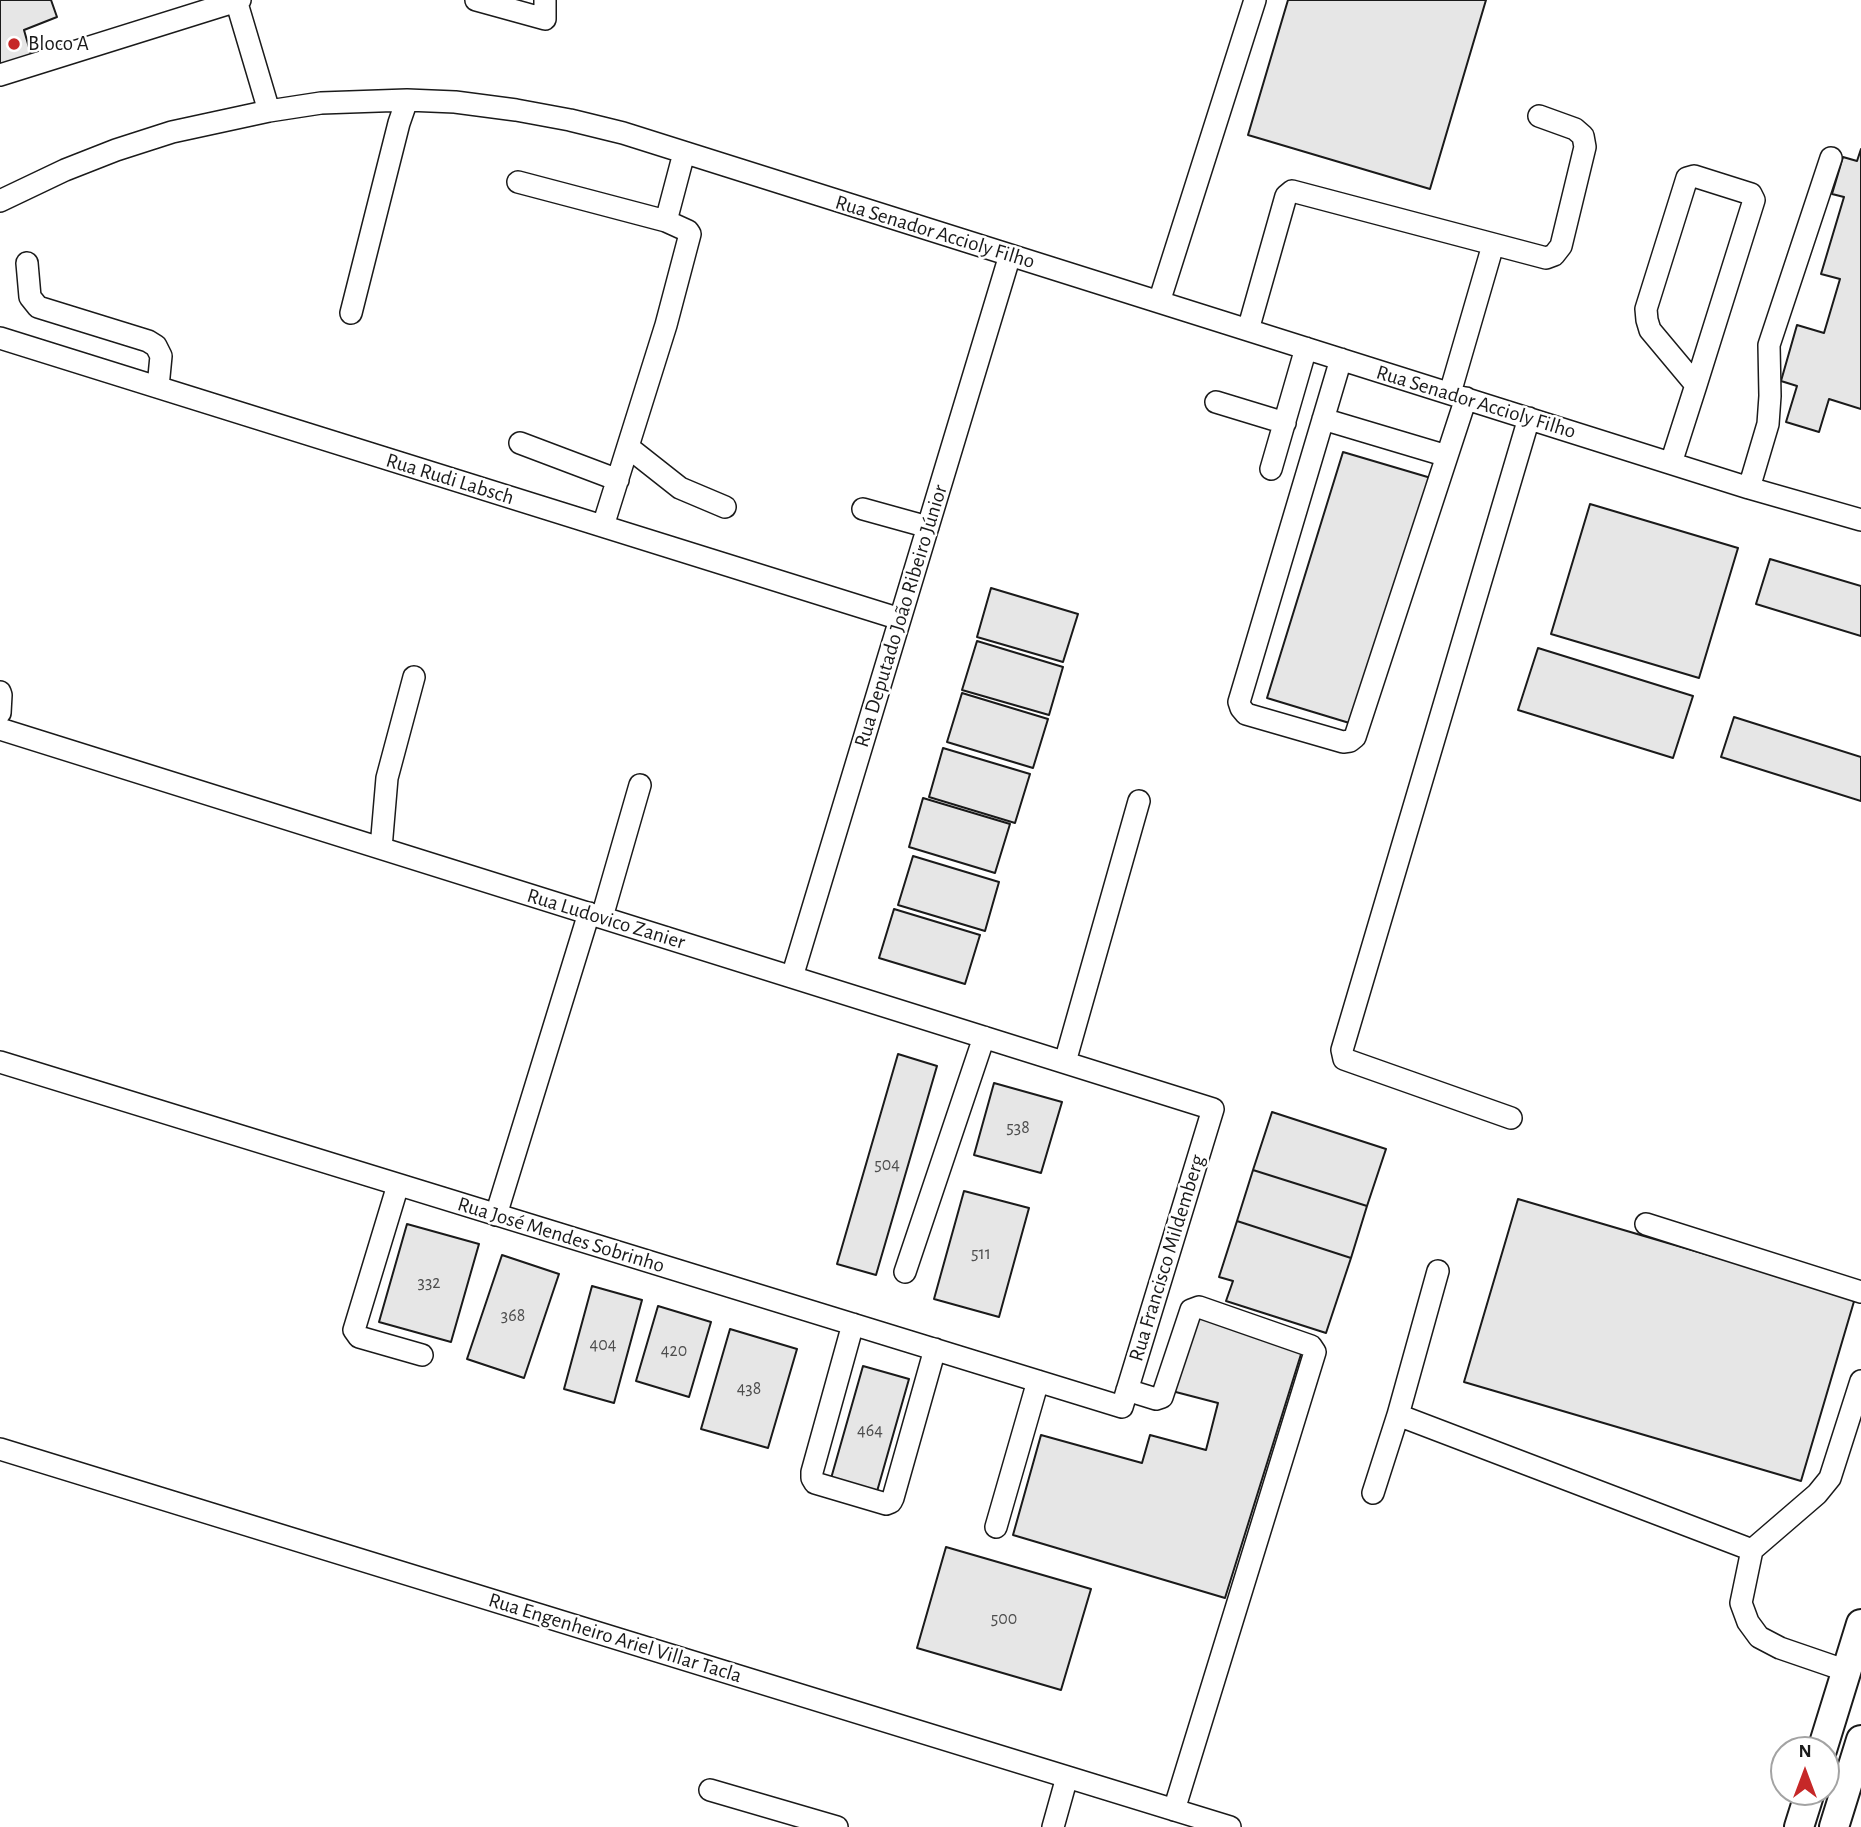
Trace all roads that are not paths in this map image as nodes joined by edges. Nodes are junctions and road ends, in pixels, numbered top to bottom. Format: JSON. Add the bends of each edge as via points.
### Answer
{"nodes":[{"id":1,"x":237,"y":0,"type":"edge"},
{"id":2,"x":476,"y":0,"type":"edge"},
{"id":3,"x":545,"y":0,"type":"edge"},
{"id":4,"x":1255,"y":0,"type":"edge"},
{"id":5,"x":0,"y":75,"type":"edge"},
{"id":6,"x":407,"y":100,"type":"junction"},
{"id":7,"x":269,"y":111,"type":"junction"},
{"id":8,"x":1539,"y":116,"type":"dead end"},
{"id":9,"x":684,"y":153,"type":"junction"},
{"id":10,"x":1831,"y":159,"type":"dead end"},
{"id":11,"x":518,"y":182,"type":"dead end"},
{"id":12,"x":0,"y":201,"type":"edge"},
{"id":13,"x":666,"y":221,"type":"junction"},
{"id":14,"x":1493,"y":244,"type":"junction"},
{"id":15,"x":1010,"y":255,"type":"junction"},
{"id":16,"x":27,"y":263,"type":"dead end"},
{"id":17,"x":1159,"y":302,"type":"junction"},
{"id":18,"x":351,"y":313,"type":"dead end"},
{"id":19,"x":1248,"y":330,"type":"junction"},
{"id":20,"x":0,"y":338,"type":"edge"},
{"id":21,"x":1306,"y":348,"type":"junction"},
{"id":22,"x":1341,"y":359,"type":"junction"},
{"id":23,"x":1696,"y":385,"type":"junction"},
{"id":24,"x":158,"y":387,"type":"junction"},
{"id":25,"x":1458,"y":396,"type":"junction"},
{"id":26,"x":1216,"y":402,"type":"dead end"},
{"id":27,"x":1529,"y":418,"type":"junction"},
{"id":28,"x":1323,"y":419,"type":"junction"},
{"id":29,"x":1285,"y":423,"type":"junction"},
{"id":30,"x":520,"y":443,"type":"dead end"},
{"id":31,"x":628,"y":447,"type":"junction"},
{"id":32,"x":1447,"y":456,"type":"junction"},
{"id":33,"x":1671,"y":463,"type":"junction"},
{"id":34,"x":1271,"y":469,"type":"dead end"},
{"id":35,"x":618,"y":480,"type":"junction"},
{"id":36,"x":1749,"y":488,"type":"junction"},
{"id":37,"x":725,"y":507,"type":"dead end"},
{"id":38,"x":863,"y":509,"type":"dead end"},
{"id":39,"x":1861,"y":520,"type":"edge"},
{"id":40,"x":603,"y":526,"type":"junction"},
{"id":41,"x":928,"y":527,"type":"junction"},
{"id":42,"x":900,"y":619,"type":"junction"},
{"id":43,"x":414,"y":677,"type":"dead end"},
{"id":44,"x":0,"y":692,"type":"edge"},
{"id":45,"x":0,"y":713,"type":"edge"},
{"id":46,"x":0,"y":729,"type":"edge"},
{"id":47,"x":640,"y":785,"type":"dead end"},
{"id":48,"x":1139,"y":801,"type":"dead end"},
{"id":49,"x":382,"y":848,"type":"junction"},
{"id":50,"x":595,"y":915,"type":"junction"},
{"id":51,"x":792,"y":977,"type":"junction"},
{"id":52,"x":984,"y":1037,"type":"junction"},
{"id":53,"x":0,"y":1062,"type":"edge"},
{"id":54,"x":1065,"y":1062,"type":"junction"},
{"id":55,"x":1213,"y":1109,"type":"joint"},
{"id":56,"x":1511,"y":1118,"type":"dead end"},
{"id":57,"x":398,"y":1185,"type":"junction"},
{"id":58,"x":496,"y":1215,"type":"junction"},
{"id":59,"x":1646,"y":1224,"type":"dead end"},
{"id":60,"x":1438,"y":1271,"type":"dead end"},
{"id":61,"x":905,"y":1272,"type":"dead end"},
{"id":62,"x":1861,"y":1292,"type":"edge"},
{"id":63,"x":853,"y":1324,"type":"junction"},
{"id":64,"x":936,"y":1349,"type":"junction"},
{"id":65,"x":422,"y":1355,"type":"dead end"},
{"id":66,"x":1038,"y":1381,"type":"junction"},
{"id":67,"x":1861,"y":1381,"type":"edge"},
{"id":68,"x":1124,"y":1398,"type":"junction"},
{"id":69,"x":1398,"y":1415,"type":"junction"},
{"id":70,"x":0,"y":1449,"type":"edge"},
{"id":71,"x":1374,"y":1493,"type":"dead end"},
{"id":72,"x":996,"y":1527,"type":"dead end"},
{"id":73,"x":1752,"y":1550,"type":"junction"},
{"id":74,"x":1861,"y":1625,"type":"edge"},
{"id":75,"x":1847,"y":1671,"type":"junction"},
{"id":76,"x":1826,"y":1736,"type":"edge"},
{"id":77,"x":1861,"y":1740,"type":"edge"},
{"id":78,"x":1067,"y":1777,"type":"junction"},
{"id":79,"x":710,"y":1790,"type":"dead end"},
{"id":80,"x":1806,"y":1806,"type":"edge"},
{"id":81,"x":1174,"y":1810,"type":"junction"},
{"id":82,"x":837,"y":1827,"type":"edge"},
{"id":83,"x":1052,"y":1827,"type":"edge"},
{"id":84,"x":1230,"y":1827,"type":"edge"},
{"id":85,"x":1799,"y":1827,"type":"edge"},
{"id":86,"x":1834,"y":1827,"type":"edge"}],
"edges":[{"from":1,"to":5,"type":"street"},
{"from":1,"to":7,"type":"street"},
{"from":2,"to":3,"type":"street","via":[[545,19]]},
{"from":4,"to":17,"type":"street"},
{"from":6,"to":7,"type":"street","name":"Rua Senador Accioly Filho","via":[[321,103]]},
{"from":6,"to":9,"type":"street","name":"Rua Senador Accioly Filho","via":[[455,102],[570,120]]},
{"from":6,"to":18,"type":"street"},
{"from":7,"to":12,"type":"street","name":"Rua Senador Accioly Filho","via":[[172,132],[116,150]]},
{"from":8,"to":14,"type":"street","via":[[1574,129],[1583,136],[1585,147],[1561,246],[1546,258]]},
{"from":9,"to":13,"type":"street"},
{"from":9,"to":15,"type":"street","name":"Rua Senador Accioly Filho"},
{"from":10,"to":36,"type":"street","via":[[1769,345],[1768,424]]},
{"from":11,"to":13,"type":"street"},
{"from":13,"to":31,"type":"street","via":[[690,234]]},
{"from":14,"to":19,"type":"street","via":[[1289,192]]},
{"from":14,"to":25,"type":"street"},
{"from":15,"to":17,"type":"street","name":"Rua Senador Accioly Filho"},
{"from":15,"to":41,"type":"street","name":"Rua Deputado João Ribeiro Júnior"},
{"from":16,"to":24,"type":"street","via":[[30,297],[38,307],[156,346],[161,356]]},
{"from":17,"to":19,"type":"street","name":"Rua Senador Accioly Filho"},
{"from":19,"to":21,"type":"street","name":"Rua Senador Accioly Filho"},
{"from":20,"to":24,"type":"street","name":"Rua Rudi Labsch"},
{"from":21,"to":22,"type":"street","name":"Rua Senador Accioly Filho"},
{"from":21,"to":29,"type":"street"},
{"from":22,"to":25,"type":"street","name":"Rua Senador Accioly Filho"},
{"from":22,"to":28,"type":"street"},
{"from":23,"to":23,"type":"street","via":[[1754,200],[1751,194],[1694,176],[1687,178],[1646,309],[1650,330]]},
{"from":23,"to":33,"type":"street"},
{"from":24,"to":40,"type":"street","name":"Rua Rudi Labsch"},
{"from":25,"to":27,"type":"street","name":"Rua Senador Accioly Filho"},
{"from":25,"to":32,"type":"street"},
{"from":26,"to":29,"type":"street"},
{"from":27,"to":33,"type":"street","name":"Rua Senador Accioly Filho"},
{"from":27,"to":56,"type":"street","via":[[1342,1050],[1344,1059]]},
{"from":28,"to":32,"type":"street"},
{"from":28,"to":32,"type":"street","via":[[1239,702],[1246,714],[1258,718],[1343,742],[1355,737]]},
{"from":29,"to":34,"type":"street"},
{"from":30,"to":35,"type":"street"},
{"from":31,"to":35,"type":"street"},
{"from":31,"to":37,"type":"street","via":[[680,488]]},
{"from":33,"to":36,"type":"street","name":"Rua Senador Accioly Filho"},
{"from":35,"to":40,"type":"street"},
{"from":36,"to":39,"type":"street","name":"Rua Senador Accioly Filho"},
{"from":38,"to":41,"type":"street"},
{"from":40,"to":42,"type":"street","name":"Rua Rudi Labsch"},
{"from":41,"to":42,"type":"street","name":"Rua Deputado João Ribeiro Júnior"},
{"from":42,"to":51,"type":"street","name":"Rua Deputado João Ribeiro Júnior"},
{"from":43,"to":49,"type":"street","via":[[387,778]]},
{"from":44,"to":45,"type":"street"},
{"from":46,"to":49,"type":"street","name":"Rua Ludovico Zanier"},
{"from":47,"to":50,"type":"street"},
{"from":48,"to":54,"type":"street"},
{"from":49,"to":50,"type":"street","name":"Rua Ludovico Zanier"},
{"from":50,"to":51,"type":"street","name":"Rua Ludovico Zanier"},
{"from":50,"to":58,"type":"street"},
{"from":51,"to":52,"type":"street","name":"Rua Ludovico Zanier"},
{"from":52,"to":54,"type":"street","name":"Rua Ludovico Zanier"},
{"from":52,"to":61,"type":"street"},
{"from":53,"to":57,"type":"street","name":"Rua José Mendes Sobrinho"},
{"from":54,"to":55,"type":"street","name":"Rua Ludovico Zanier"},
{"from":55,"to":68,"type":"street","name":"Rua Francisco Mildemberg"},
{"from":57,"to":58,"type":"street","name":"Rua José Mendes Sobrinho"},
{"from":57,"to":65,"type":"street","via":[[354,1330],[359,1337]]},
{"from":58,"to":63,"type":"street","name":"Rua José Mendes Sobrinho"},
{"from":59,"to":62,"type":"street"},
{"from":60,"to":69,"type":"street"},
{"from":63,"to":64,"type":"street","name":"Rua José Mendes Sobrinho"},
{"from":63,"to":64,"type":"street","via":[[812,1472],[815,1483],[891,1502]]},
{"from":64,"to":66,"type":"street","name":"Rua José Mendes Sobrinho"},
{"from":66,"to":68,"type":"street","name":"Rua José Mendes Sobrinho"},
{"from":66,"to":72,"type":"street"},
{"from":67,"to":73,"type":"street","via":[[1830,1478]]},
{"from":68,"to":81,"type":"street","name":"Rua José Mendes Sobrinho","via":[[1161,1397],[1191,1310],[1199,1307],[1311,1346],[1315,1352]]},
{"from":69,"to":71,"type":"street"},
{"from":69,"to":73,"type":"street"},
{"from":70,"to":78,"type":"street","name":"Rua Engenheiro Ariel Villar Tacla"},
{"from":73,"to":75,"type":"street","via":[[1741,1603],[1759,1637]]},
{"from":74,"to":75,"type":"main road"},
{"from":75,"to":76,"type":"main road"},
{"from":77,"to":86,"type":"main road"},
{"from":78,"to":81,"type":"street","name":"Rua Engenheiro Ariel Villar Tacla"},
{"from":78,"to":83,"type":"street"},
{"from":79,"to":82,"type":"street"},
{"from":80,"to":85,"type":"main road"},
{"from":81,"to":84,"type":"street","name":"Rua Engenheiro Ariel Villar Tacla"}]}
